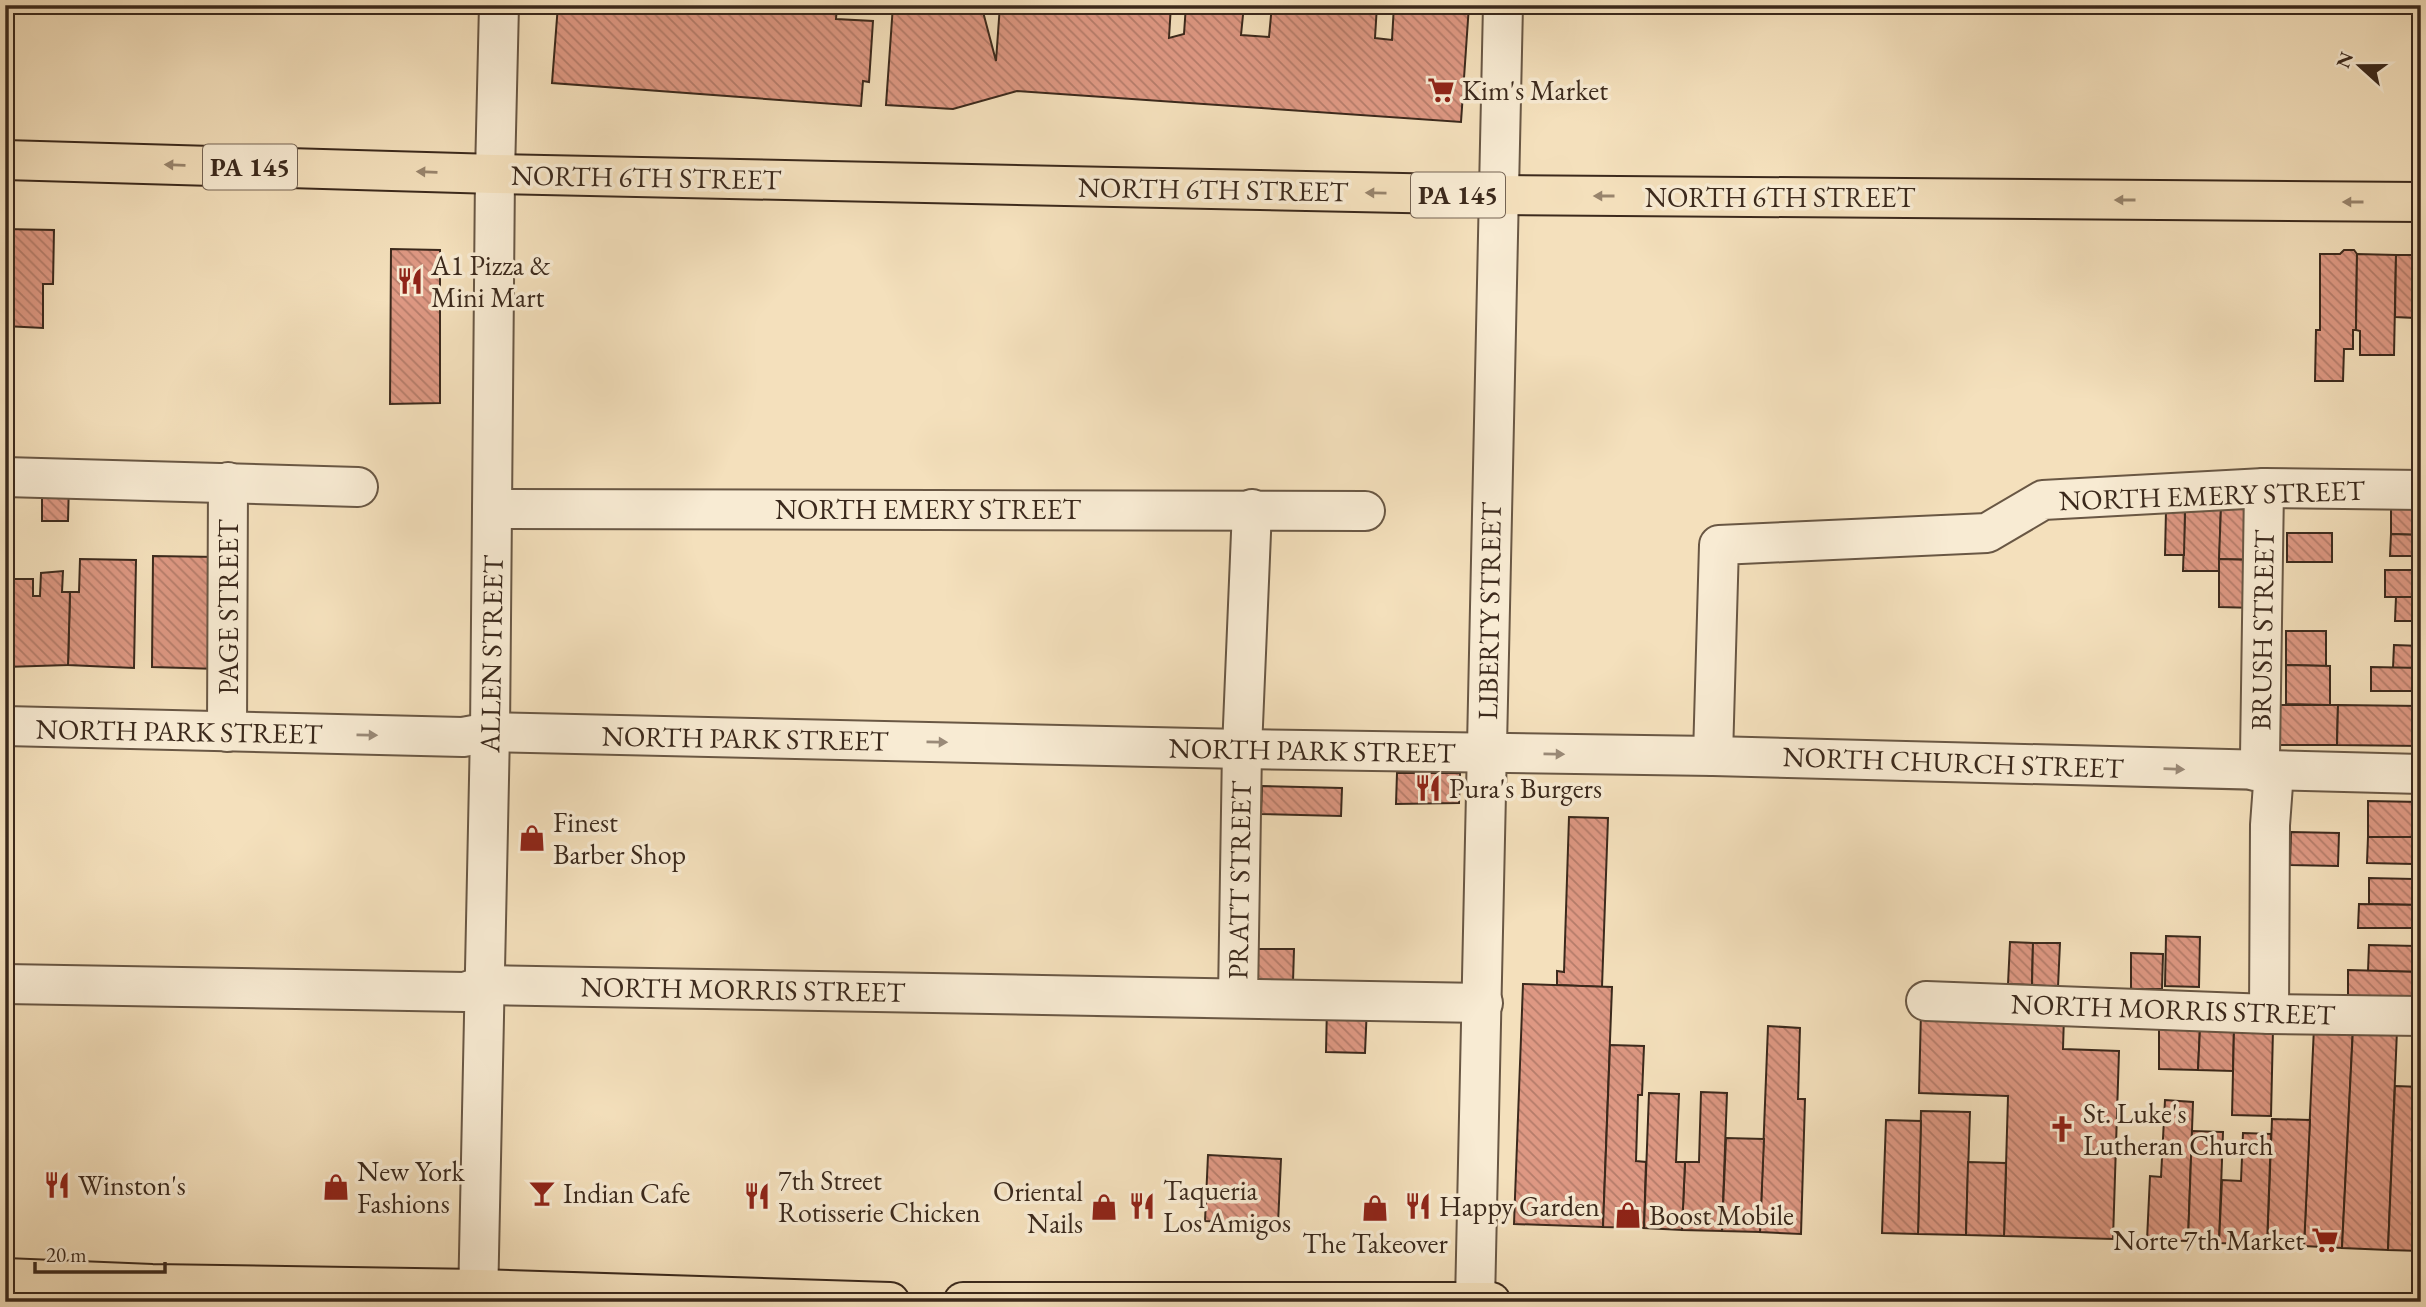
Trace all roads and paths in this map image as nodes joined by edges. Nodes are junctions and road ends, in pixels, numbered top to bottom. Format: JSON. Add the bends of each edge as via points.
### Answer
{"nodes":[{"id":1,"x":499,"y":5,"type":"edge"},
{"id":2,"x":1503,"y":5,"type":"edge"},
{"id":3,"x":5,"y":160,"type":"edge"},
{"id":4,"x":495,"y":174,"type":"junction"},
{"id":5,"x":1499,"y":195,"type":"junction"},
{"id":6,"x":2421,"y":202,"type":"edge"},
{"id":7,"x":5,"y":477,"type":"edge"},
{"id":8,"x":228,"y":482,"type":"junction"},
{"id":9,"x":358,"y":486,"type":"dead end"},
{"id":10,"x":2264,"y":488,"type":"junction"},
{"id":11,"x":2421,"y":490,"type":"edge"},
{"id":12,"x":492,"y":509,"type":"junction"},
{"id":13,"x":1252,"y":509,"type":"junction"},
{"id":14,"x":1364,"y":511,"type":"dead end"},
{"id":15,"x":5,"y":726,"type":"edge"},
{"id":16,"x":227,"y":732,"type":"junction"},
{"id":17,"x":490,"y":732,"type":"junction"},
{"id":18,"x":1241,"y":749,"type":"junction"},
{"id":19,"x":1486,"y":753,"type":"junction"},
{"id":20,"x":1713,"y":756,"type":"junction"},
{"id":21,"x":2265,"y":771,"type":"junction"},
{"id":22,"x":2421,"y":774,"type":"edge"},
{"id":23,"x":5,"y":984,"type":"edge"},
{"id":24,"x":485,"y":985,"type":"junction"},
{"id":25,"x":1238,"y":998,"type":"junction"},
{"id":26,"x":1926,"y":1001,"type":"dead end"},
{"id":27,"x":1483,"y":1003,"type":"junction"},
{"id":28,"x":2269,"y":1014,"type":"junction"},
{"id":29,"x":2421,"y":1016,"type":"edge"},
{"id":30,"x":5,"y":1278,"type":"edge"},
{"id":31,"x":479,"y":1295,"type":"edge"},
{"id":32,"x":890,"y":1302,"type":"edge"},
{"id":33,"x":963,"y":1302,"type":"edge"},
{"id":34,"x":1475,"y":1302,"type":"edge"},
{"id":35,"x":1491,"y":1302,"type":"edge"}],
"edges":[{"from":1,"to":4,"type":"street","name":"ALLEN STREET"},
{"from":2,"to":5,"type":"street","name":"LIBERTY STREET"},
{"from":4,"to":3,"type":"main road","name":"NORTH 6TH STREET","number":"PA 145","one_way":true},
{"from":5,"to":4,"type":"main road","name":"NORTH 6TH STREET","number":"PA 145","one_way":true},
{"from":4,"to":12,"type":"street","name":"ALLEN STREET"},
{"from":6,"to":5,"type":"main road","name":"NORTH 6TH STREET","number":"PA 145","one_way":true},
{"from":5,"to":19,"type":"street","name":"LIBERTY STREET"},
{"from":7,"to":8,"type":"street"},
{"from":8,"to":9,"type":"street"},
{"from":8,"to":16,"type":"street","name":"PAGE STREET"},
{"from":10,"to":11,"type":"street","name":"NORTH EMERY STREET"},
{"from":10,"to":20,"type":"street","name":"NORTH EMERY STREET","via":[[2043,500],[1987,533],[1719,545]]},
{"from":10,"to":21,"type":"street","name":"BRUSH STREET","via":[[2260,756]]},
{"from":12,"to":13,"type":"street","name":"NORTH EMERY STREET"},
{"from":12,"to":17,"type":"street","name":"ALLEN STREET"},
{"from":13,"to":14,"type":"street","name":"NORTH EMERY STREET"},
{"from":13,"to":18,"type":"street","name":"PRATT STREET"},
{"from":15,"to":16,"type":"street","name":"NORTH PARK STREET"},
{"from":16,"to":17,"type":"street","name":"NORTH PARK STREET","one_way":true,"via":[[463,737]]},
{"from":17,"to":18,"type":"street","name":"NORTH PARK STREET","one_way":true},
{"from":17,"to":24,"type":"street","name":"ALLEN STREET"},
{"from":18,"to":19,"type":"street","name":"NORTH PARK STREET"},
{"from":18,"to":25,"type":"street","name":"PRATT STREET"},
{"from":19,"to":20,"type":"street","name":"NORTH CHURCH STREET","one_way":true},
{"from":19,"to":27,"type":"street","name":"LIBERTY STREET"},
{"from":20,"to":21,"type":"street","name":"NORTH CHURCH STREET","one_way":true},
{"from":21,"to":22,"type":"street","name":"NORTH CHURCH STREET"},
{"from":21,"to":28,"type":"street","name":"BRUSH STREET","via":[[2270,825]]},
{"from":23,"to":24,"type":"street","name":"NORTH MORRIS STREET","via":[[465,992]]},
{"from":24,"to":25,"type":"street","name":"NORTH MORRIS STREET"},
{"from":24,"to":31,"type":"street","name":"ALLEN STREET"},
{"from":25,"to":27,"type":"street","name":"NORTH MORRIS STREET"},
{"from":26,"to":28,"type":"street","name":"NORTH MORRIS STREET"},
{"from":27,"to":34,"type":"street","name":"LIBERTY STREET"},
{"from":28,"to":29,"type":"street","name":"NORTH MORRIS STREET"},
{"from":30,"to":31,"type":"main road"},
{"from":31,"to":32,"type":"main road"},
{"from":33,"to":34,"type":"main road"},
{"from":34,"to":35,"type":"main road"}]}
